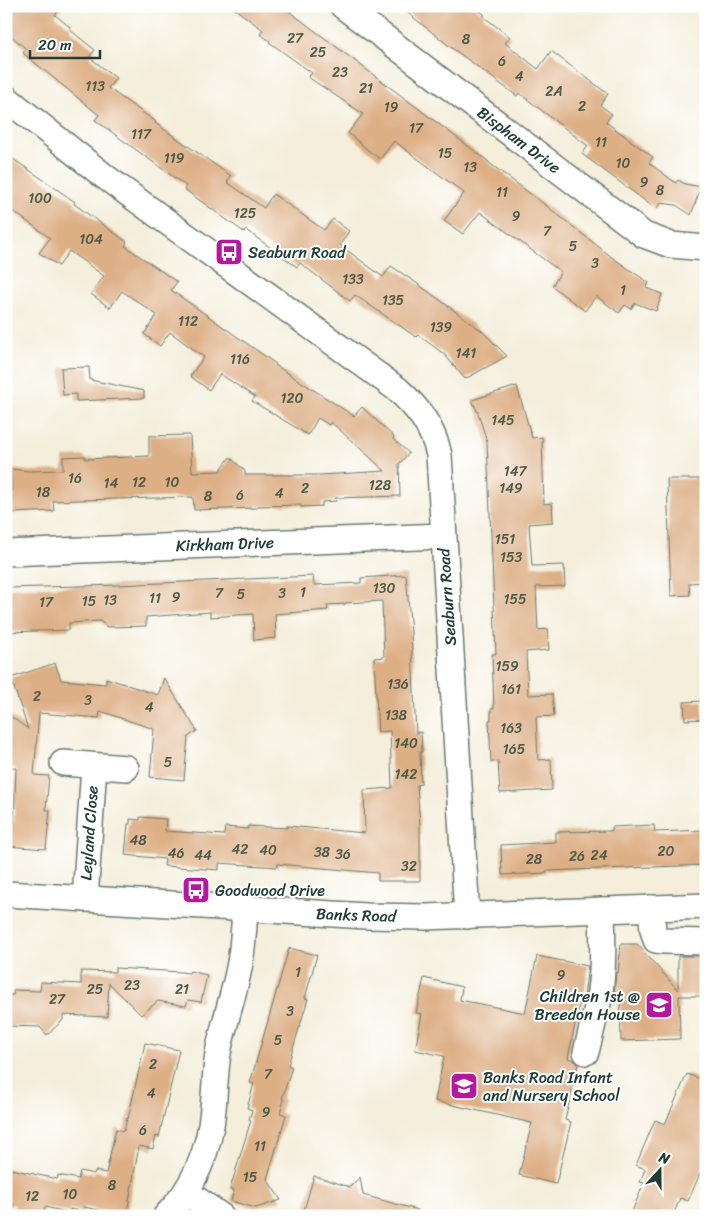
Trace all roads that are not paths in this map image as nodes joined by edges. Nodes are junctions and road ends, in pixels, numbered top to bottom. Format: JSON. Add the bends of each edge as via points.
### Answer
{"nodes":[{"id":1,"x":343,"y":6,"type":"edge"},
{"id":2,"x":6,"y":98,"type":"edge"},
{"id":3,"x":706,"y":248,"type":"edge"},
{"id":4,"x":443,"y":536,"type":"junction"},
{"id":5,"x":6,"y":553,"type":"edge"},
{"id":6,"x":64,"y":763,"type":"dead end"},
{"id":7,"x":94,"y":766,"type":"junction"},
{"id":8,"x":126,"y":768,"type":"dead end"},
{"id":9,"x":6,"y":894,"type":"edge"},
{"id":10,"x":85,"y":899,"type":"junction"},
{"id":11,"x":706,"y":906,"type":"edge"},
{"id":12,"x":651,"y":908,"type":"junction"},
{"id":13,"x":245,"y":909,"type":"junction"},
{"id":14,"x":602,"y":910,"type":"junction"},
{"id":15,"x":467,"y":916,"type":"junction"},
{"id":16,"x":706,"y":942,"type":"edge"},
{"id":17,"x":586,"y":1052,"type":"dead end"},
{"id":18,"x":186,"y":1192,"type":"junction"},
{"id":19,"x":166,"y":1216,"type":"edge"},
{"id":20,"x":221,"y":1216,"type":"edge"}],
"edges":[{"from":1,"to":3,"type":"street","name":"Bispham Drive","via":[[644,235],[671,245]]},
{"from":2,"to":4,"type":"street","name":"Seaburn Road","via":[[104,176],[397,389],[414,405],[431,430],[439,455]]},
{"from":4,"to":5,"type":"street","name":"Kirkham Drive"},
{"from":4,"to":15,"type":"street","name":"Seaburn Road"},
{"from":6,"to":7,"type":"street","name":"Leyland Close"},
{"from":7,"to":8,"type":"street","name":"Leyland Close"},
{"from":7,"to":10,"type":"street","name":"Leyland Close"},
{"from":9,"to":10,"type":"street","name":"Banks Road"},
{"from":10,"to":13,"type":"street","name":"Banks Road"},
{"from":11,"to":12,"type":"street","name":"Banks Road"},
{"from":12,"to":14,"type":"street","name":"Banks Road"},
{"from":12,"to":16,"type":"street","via":[[656,940]]},
{"from":13,"to":15,"type":"street","name":"Banks Road","via":[[366,916]]},
{"from":13,"to":18,"type":"street","via":[[240,962],[219,1050],[208,1141]]},
{"from":14,"to":15,"type":"street","name":"Banks Road"},
{"from":14,"to":17,"type":"street","via":[[601,979]]},
{"from":18,"to":19,"type":"street"},
{"from":18,"to":20,"type":"street"}]}
